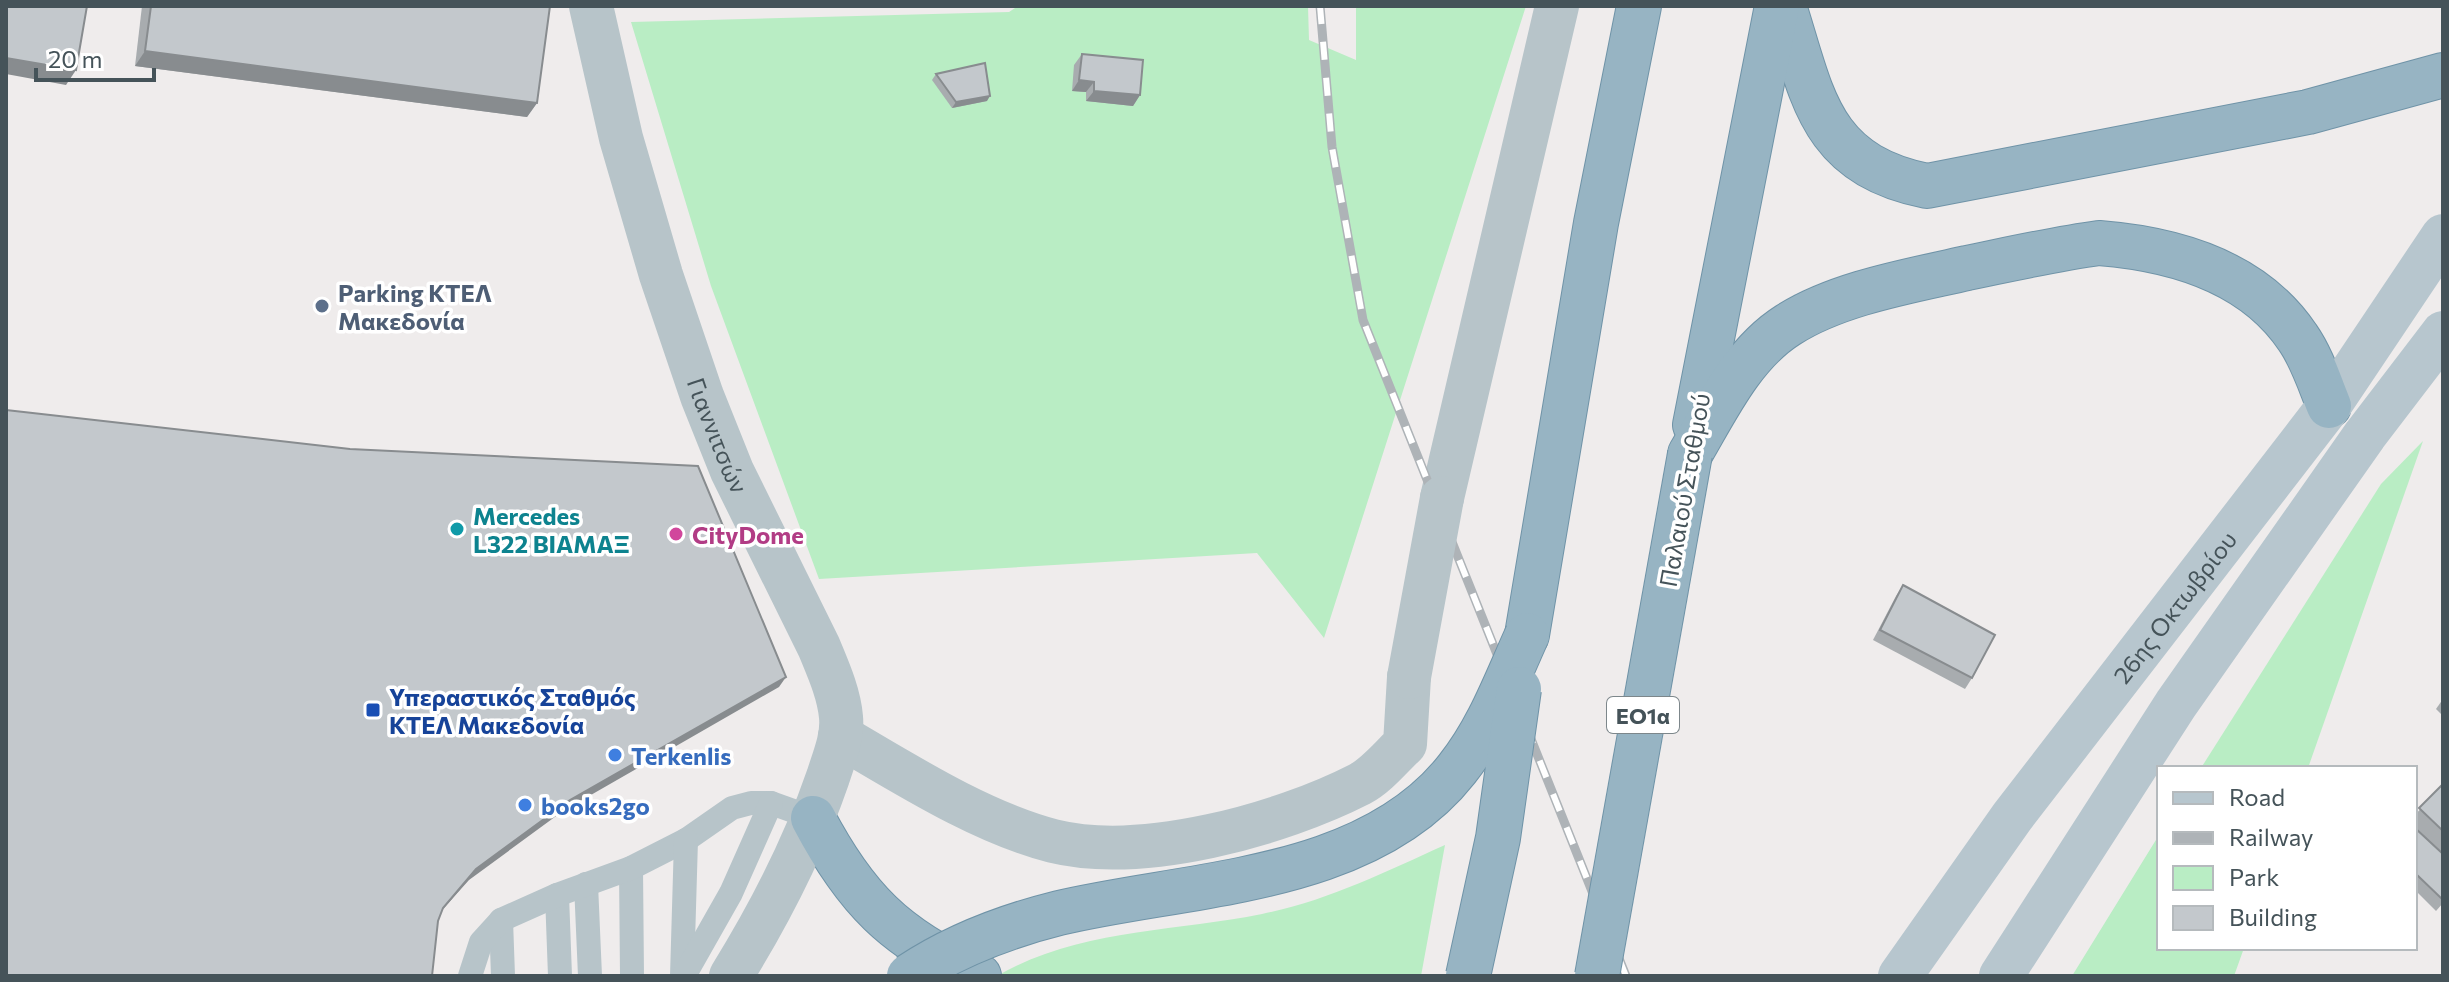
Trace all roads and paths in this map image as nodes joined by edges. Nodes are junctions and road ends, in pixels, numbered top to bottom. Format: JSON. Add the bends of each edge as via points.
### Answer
{"nodes":[{"id":1,"x":591,"y":6,"type":"edge"},
{"id":2,"x":1557,"y":6,"type":"edge"},
{"id":3,"x":1639,"y":6,"type":"edge"},
{"id":4,"x":1777,"y":6,"type":"edge"},
{"id":5,"x":1784,"y":6,"type":"edge"},
{"id":6,"x":2443,"y":75,"type":"edge"},
{"id":7,"x":2443,"y":236,"type":"edge"},
{"id":8,"x":2443,"y":333,"type":"edge"},
{"id":9,"x":2329,"y":406,"type":"junction"},
{"id":10,"x":1690,"y":454,"type":"junction"},
{"id":11,"x":1527,"y":635,"type":"junction"},
{"id":12,"x":840,"y":736,"type":"junction"},
{"id":13,"x":771,"y":803,"type":"junction"},
{"id":14,"x":813,"y":818,"type":"junction"},
{"id":15,"x":686,"y":840,"type":"junction"},
{"id":16,"x":631,"y":868,"type":"junction"},
{"id":17,"x":586,"y":884,"type":"junction"},
{"id":18,"x":557,"y":895,"type":"junction"},
{"id":19,"x":501,"y":920,"type":"junction"},
{"id":20,"x":470,"y":976,"type":"edge"},
{"id":21,"x":503,"y":976,"type":"edge"},
{"id":22,"x":560,"y":976,"type":"edge"},
{"id":23,"x":590,"y":976,"type":"edge"},
{"id":24,"x":632,"y":976,"type":"edge"},
{"id":25,"x":683,"y":976,"type":"edge"},
{"id":26,"x":731,"y":976,"type":"edge"},
{"id":27,"x":909,"y":976,"type":"edge"},
{"id":28,"x":979,"y":976,"type":"edge"},
{"id":29,"x":1468,"y":976,"type":"edge"},
{"id":30,"x":1597,"y":976,"type":"edge"},
{"id":31,"x":1900,"y":976,"type":"edge"},
{"id":32,"x":2001,"y":976,"type":"edge"}],
"edges":[{"from":1,"to":12,"type":"street","name":"Γιαννιτσών","via":[[621,138],[680,335],[722,449],[830,673]]},
{"from":2,"to":12,"type":"street","bridge":true,"via":[[1442,498],[1409,677],[1405,744],[1363,782],[1277,818],[1191,841],[1118,848],[1054,841],[981,814]]},
{"from":3,"to":11,"type":"highway","via":[[1596,223]]},
{"from":4,"to":10,"type":"highway","name":"Παλαιού Σταθμού","number":"ΕΟ1α"},
{"from":5,"to":6,"type":"highway","via":[[1827,127],[1872,169],[1927,186],[2308,112]]},
{"from":7,"to":9,"type":"main road","name":"26ης Οκτωβρίου"},
{"from":8,"to":32,"type":"main road","via":[[2176,704]]},
{"from":9,"to":10,"type":"highway","via":[[2301,341],[2279,312],[2244,284],[2166,253],[2099,243],[1911,280],[1833,304],[1788,325],[1732,383]]},
{"from":9,"to":31,"type":"main road","name":"26ης Οκτωβρίου","via":[[2012,817]]},
{"from":10,"to":30,"type":"highway","name":"Παλαιού Σταθμού","number":"ΕΟ1α","bridge":true},
{"from":11,"to":27,"type":"highway","bridge":true,"via":[[1482,735],[1456,772],[1416,809],[1366,840],[1289,868],[1030,922],[959,948]]},
{"from":11,"to":29,"type":"highway","bridge":true,"via":[[1498,838]]},
{"from":12,"to":14,"type":"street","name":"Γιαννιτσών"},
{"from":13,"to":14,"type":"lane"},
{"from":13,"to":15,"type":"lane","via":[[732,808]]},
{"from":13,"to":25,"type":"lane","via":[[720,915]]},
{"from":14,"to":26,"type":"street","name":"Γιαννιτσών","via":[[772,906]]},
{"from":14,"to":28,"type":"highway","via":[[846,877],[874,909],[931,952]]},
{"from":15,"to":16,"type":"lane"},
{"from":15,"to":25,"type":"lane"},
{"from":16,"to":17,"type":"lane"},
{"from":16,"to":24,"type":"lane"},
{"from":17,"to":18,"type":"lane"},
{"from":17,"to":23,"type":"lane"},
{"from":18,"to":19,"type":"lane"},
{"from":18,"to":22,"type":"lane"},
{"from":19,"to":20,"type":"lane","via":[[481,942]]},
{"from":19,"to":21,"type":"lane"}]}
